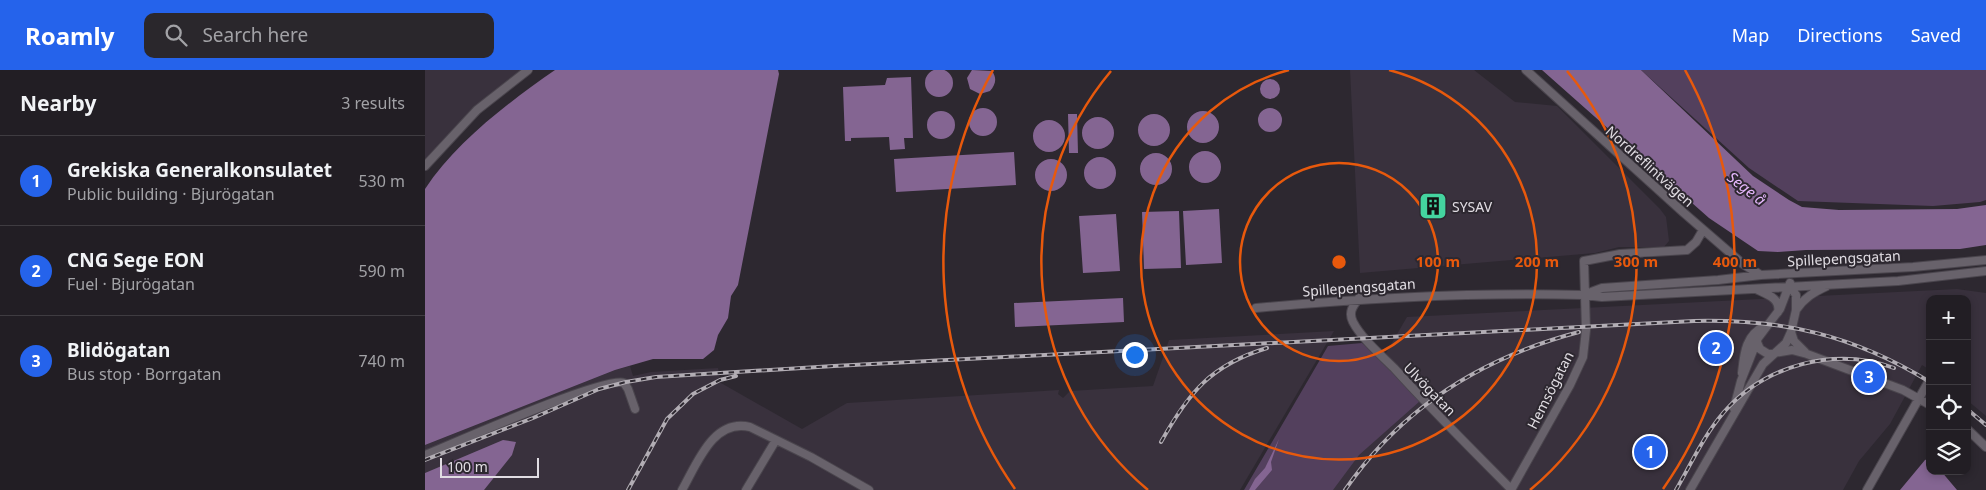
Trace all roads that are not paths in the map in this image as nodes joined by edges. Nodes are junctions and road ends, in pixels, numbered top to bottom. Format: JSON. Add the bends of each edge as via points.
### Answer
{"nodes":[{"id":1,"x":528,"y":70,"type":"edge"},
{"id":2,"x":1526,"y":70,"type":"edge"},
{"id":3,"x":425,"y":166,"type":"edge"},
{"id":4,"x":1703,"y":230,"type":"junction"},
{"id":5,"x":1986,"y":260,"type":"edge"},
{"id":6,"x":1986,"y":271,"type":"edge"},
{"id":7,"x":1790,"y":274,"type":"junction"},
{"id":8,"x":1761,"y":275,"type":"junction"},
{"id":9,"x":1833,"y":284,"type":"junction"},
{"id":10,"x":1790,"y":286,"type":"junction"},
{"id":11,"x":1754,"y":288,"type":"junction"},
{"id":12,"x":1584,"y":295,"type":"junction"},
{"id":13,"x":1359,"y":298,"type":"junction"},
{"id":14,"x":1256,"y":308,"type":"dead end"},
{"id":15,"x":1796,"y":310,"type":"junction"},
{"id":16,"x":1778,"y":313,"type":"junction"},
{"id":17,"x":1769,"y":325,"type":"junction"},
{"id":18,"x":1791,"y":332,"type":"junction"},
{"id":19,"x":1757,"y":342,"type":"junction"},
{"id":20,"x":1776,"y":353,"type":"junction"},
{"id":21,"x":1807,"y":354,"type":"junction"},
{"id":22,"x":1741,"y":381,"type":"junction"},
{"id":23,"x":1927,"y":385,"type":"edge"},
{"id":24,"x":1919,"y":398,"type":"junction"},
{"id":25,"x":1926,"y":402,"type":"edge"},
{"id":26,"x":635,"y":410,"type":"dead end"},
{"id":27,"x":1731,"y":418,"type":"junction"},
{"id":28,"x":1968,"y":430,"type":"edge"},
{"id":29,"x":776,"y":440,"type":"junction"},
{"id":30,"x":1986,"y":447,"type":"edge"},
{"id":31,"x":425,"y":455,"type":"edge"},
{"id":32,"x":682,"y":490,"type":"edge"},
{"id":33,"x":746,"y":490,"type":"edge"},
{"id":34,"x":869,"y":490,"type":"edge"},
{"id":35,"x":1511,"y":490,"type":"edge"},
{"id":36,"x":1690,"y":490,"type":"edge"},
{"id":37,"x":1867,"y":490,"type":"edge"}],
"edges":[{"from":1,"to":3,"type":"street","via":[[477,110]]},
{"from":2,"to":4,"type":"street","name":"Nordreflintvägen"},
{"from":4,"to":8,"type":"street","name":"Nordreflintvägen","via":[[1752,272]]},
{"from":4,"to":12,"type":"street","name":"Hemsögatan","via":[[1687,250],[1620,254],[1584,261]]},
{"from":5,"to":7,"type":"street","name":"Spillepengsgatan"},
{"from":6,"to":9,"type":"street","name":"Spillepengsgatan","via":[[1899,281]]},
{"from":7,"to":8,"type":"street","name":"Spillepengsgatan"},
{"from":7,"to":10,"type":"street"},
{"from":8,"to":12,"type":"street","name":"Spillepengsgatan","via":[[1602,288]]},
{"from":9,"to":10,"type":"street","name":"Spillepengsgatan"},
{"from":9,"to":15,"type":"street","via":[[1805,298]]},
{"from":10,"to":11,"type":"street","name":"Spillepengsgatan"},
{"from":10,"to":15,"type":"street","via":[[1796,296]]},
{"from":10,"to":16,"type":"street"},
{"from":11,"to":12,"type":"street","name":"Spillepengsgatan","via":[[1602,297]]},
{"from":11,"to":16,"type":"street","via":[[1772,297],[1777,303]]},
{"from":12,"to":13,"type":"street","name":"Spillepengsgatan"},
{"from":12,"to":35,"type":"street","name":"Hemsögatan","via":[[1586,330],[1583,358]]},
{"from":13,"to":14,"type":"street","name":"Spillepengsgatan"},
{"from":13,"to":35,"type":"street","name":"Ulvögatan","via":[[1352,306],[1351,314],[1365,338]]},
{"from":15,"to":18,"type":"street"},
{"from":16,"to":17,"type":"street"},
{"from":17,"to":19,"type":"street"},
{"from":17,"to":22,"type":"street","via":[[1755,332],[1747,345]]},
{"from":18,"to":20,"type":"street"},
{"from":18,"to":21,"type":"street","via":[[1798,346]]},
{"from":19,"to":20,"type":"street","via":[[1764,352]]},
{"from":19,"to":22,"type":"street"},
{"from":20,"to":21,"type":"street","via":[[1792,350]]},
{"from":20,"to":27,"type":"street","via":[[1763,364]]},
{"from":21,"to":24,"type":"street"},
{"from":22,"to":27,"type":"street"},
{"from":23,"to":24,"type":"street"},
{"from":24,"to":25,"type":"street"},
{"from":24,"to":37,"type":"street"},
{"from":26,"to":31,"type":"street","via":[[628,388],[624,383],[613,382]]},
{"from":27,"to":36,"type":"street"},
{"from":28,"to":30,"type":"street"},
{"from":29,"to":32,"type":"street","via":[[750,427],[732,426],[712,438]]},
{"from":29,"to":33,"type":"street"},
{"from":29,"to":34,"type":"street"}]}
